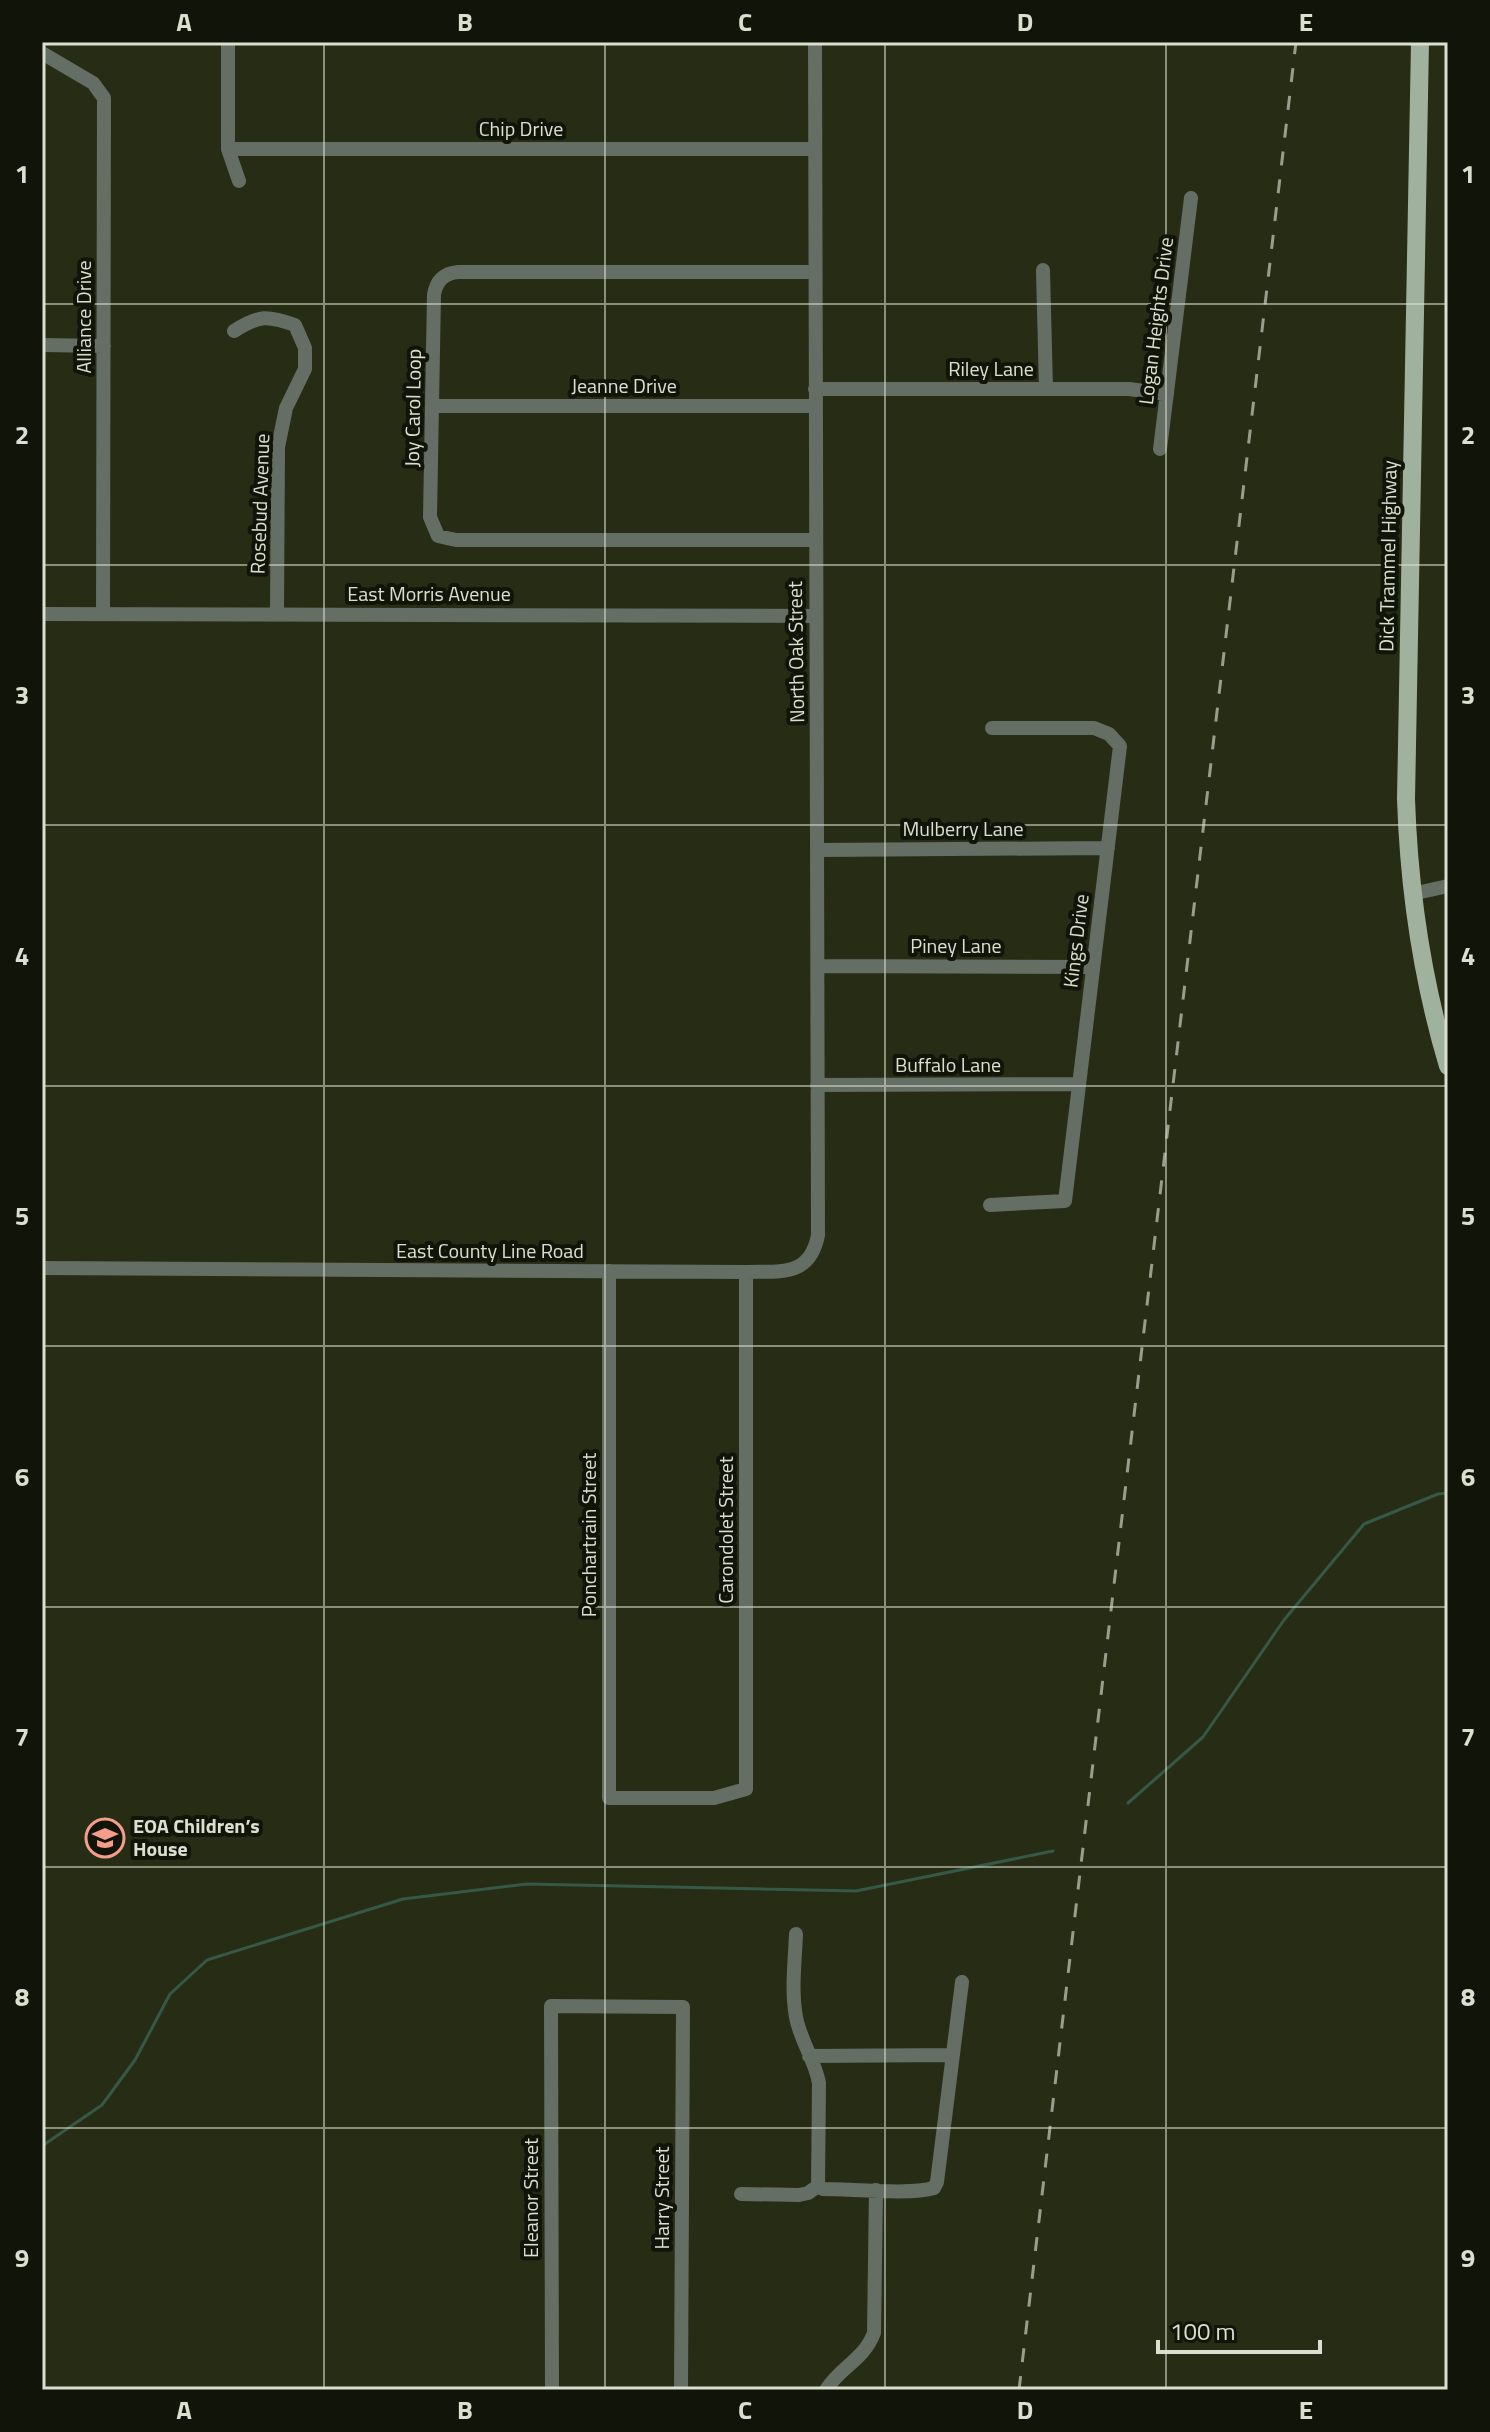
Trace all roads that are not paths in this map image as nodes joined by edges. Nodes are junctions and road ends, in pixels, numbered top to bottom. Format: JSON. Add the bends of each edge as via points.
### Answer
{"nodes":[{"id":1,"x":228,"y":42,"type":"edge"},
{"id":2,"x":815,"y":42,"type":"edge"},
{"id":3,"x":1420,"y":42,"type":"edge"},
{"id":4,"x":42,"y":53,"type":"edge"},
{"id":5,"x":228,"y":149,"type":"junction"},
{"id":6,"x":815,"y":149,"type":"junction"},
{"id":7,"x":239,"y":181,"type":"dead end"},
{"id":8,"x":1191,"y":198,"type":"dead end"},
{"id":9,"x":1043,"y":270,"type":"dead end"},
{"id":10,"x":815,"y":272,"type":"junction"},
{"id":11,"x":234,"y":331,"type":"dead end"},
{"id":12,"x":42,"y":345,"type":"edge"},
{"id":13,"x":104,"y":346,"type":"junction"},
{"id":14,"x":815,"y":389,"type":"junction"},
{"id":15,"x":1046,"y":389,"type":"junction"},
{"id":16,"x":1167,"y":394,"type":"junction"},
{"id":17,"x":433,"y":406,"type":"junction"},
{"id":18,"x":815,"y":406,"type":"junction"},
{"id":19,"x":1160,"y":449,"type":"dead end"},
{"id":20,"x":816,"y":540,"type":"junction"},
{"id":21,"x":42,"y":614,"type":"edge"},
{"id":22,"x":103,"y":614,"type":"junction"},
{"id":23,"x":277,"y":614,"type":"junction"},
{"id":24,"x":816,"y":616,"type":"junction"},
{"id":25,"x":992,"y":728,"type":"dead end"},
{"id":26,"x":1108,"y":848,"type":"junction"},
{"id":27,"x":819,"y":850,"type":"junction"},
{"id":28,"x":1448,"y":886,"type":"edge"},
{"id":29,"x":1412,"y":894,"type":"junction"},
{"id":30,"x":818,"y":966,"type":"junction"},
{"id":31,"x":1093,"y":967,"type":"junction"},
{"id":32,"x":1447,"y":1058,"type":"edge"},
{"id":33,"x":1078,"y":1084,"type":"junction"},
{"id":34,"x":817,"y":1085,"type":"junction"},
{"id":35,"x":990,"y":1205,"type":"dead end"},
{"id":36,"x":809,"y":1259,"type":"joint"},
{"id":37,"x":42,"y":1268,"type":"edge"},
{"id":38,"x":609,"y":1271,"type":"junction"},
{"id":39,"x":746,"y":1272,"type":"junction"},
{"id":40,"x":746,"y":1789,"type":"joint"},
{"id":41,"x":796,"y":1934,"type":"dead end"},
{"id":42,"x":962,"y":1982,"type":"dead end"},
{"id":43,"x":551,"y":2006,"type":"joint"},
{"id":44,"x":953,"y":2055,"type":"junction"},
{"id":45,"x":809,"y":2056,"type":"junction"},
{"id":46,"x":818,"y":2186,"type":"junction"},
{"id":47,"x":876,"y":2190,"type":"junction"},
{"id":48,"x":741,"y":2194,"type":"dead end"},
{"id":49,"x":552,"y":2390,"type":"edge"},
{"id":50,"x":681,"y":2390,"type":"edge"},
{"id":51,"x":826,"y":2390,"type":"edge"}],
"edges":[{"from":1,"to":5,"type":"street"},
{"from":2,"to":6,"type":"street","name":"North Oak Street"},
{"from":3,"to":29,"type":"main road","name":"Dick Trammel Highway","via":[[1406,799]]},
{"from":4,"to":13,"type":"street","name":"Alliance Drive","via":[[93,83],[104,98]]},
{"from":5,"to":6,"type":"street","name":"Chip Drive"},
{"from":5,"to":7,"type":"street"},
{"from":6,"to":10,"type":"street","name":"North Oak Street"},
{"from":8,"to":16,"type":"street","name":"Logan Heights Drive"},
{"from":9,"to":15,"type":"street"},
{"from":10,"to":14,"type":"street","name":"North Oak Street"},
{"from":10,"to":17,"type":"street","name":"Joy Carol Loop","via":[[451,273],[439,281],[434,295]]},
{"from":11,"to":23,"type":"street","name":"Rosebud Avenue","via":[[256,318],[275,318],[295,325],[305,348],[305,369],[286,408],[278,447]]},
{"from":12,"to":13,"type":"street"},
{"from":13,"to":22,"type":"street","name":"Alliance Drive"},
{"from":14,"to":15,"type":"street","name":"Riley Lane"},
{"from":14,"to":18,"type":"street","name":"North Oak Street"},
{"from":15,"to":16,"type":"street","name":"Riley Lane"},
{"from":16,"to":19,"type":"street","name":"Logan Heights Drive"},
{"from":17,"to":18,"type":"street","name":"Jeanne Drive"},
{"from":17,"to":20,"type":"street","name":"Joy Carol Loop","via":[[430,517],[438,536]]},
{"from":18,"to":20,"type":"street","name":"North Oak Street"},
{"from":20,"to":24,"type":"street","name":"North Oak Street"},
{"from":21,"to":22,"type":"street","name":"East Morris Avenue"},
{"from":22,"to":23,"type":"street","name":"East Morris Avenue"},
{"from":23,"to":24,"type":"street","name":"East Morris Avenue"},
{"from":24,"to":27,"type":"street","name":"North Oak Street"},
{"from":25,"to":26,"type":"street","name":"Kings Drive","via":[[1094,728],[1109,734],[1120,746]]},
{"from":26,"to":27,"type":"street","name":"Mulberry Lane"},
{"from":26,"to":31,"type":"street","name":"Kings Drive"},
{"from":27,"to":30,"type":"street","name":"North Oak Street"},
{"from":28,"to":29,"type":"street"},
{"from":29,"to":32,"type":"main road","name":"Dick Trammel Highway","via":[[1426,982]]},
{"from":30,"to":31,"type":"street","name":"Piney Lane"},
{"from":30,"to":34,"type":"street","name":"North Oak Street"},
{"from":31,"to":33,"type":"street","name":"Kings Drive"},
{"from":33,"to":34,"type":"street","name":"Buffalo Lane"},
{"from":33,"to":35,"type":"street","name":"Kings Drive","via":[[1065,1201]]},
{"from":34,"to":36,"type":"street","name":"North Oak Street","via":[[818,1235]]},
{"from":36,"to":39,"type":"street","name":"East County Line Road","via":[[786,1271]]},
{"from":37,"to":38,"type":"street","name":"East County Line Road"},
{"from":38,"to":39,"type":"street","name":"East County Line Road"},
{"from":38,"to":40,"type":"street","name":"Ponchartrain Street","via":[[609,1798],[714,1798]]},
{"from":39,"to":40,"type":"street","name":"Carondolet Street"},
{"from":41,"to":45,"type":"street","via":[[794,2003]]},
{"from":42,"to":44,"type":"street"},
{"from":43,"to":49,"type":"street","name":"Eleanor Street"},
{"from":43,"to":50,"type":"street","name":"Harry Street","via":[[683,2007]]},
{"from":44,"to":45,"type":"street"},
{"from":44,"to":47,"type":"street","via":[[936,2185],[925,2190]]},
{"from":45,"to":46,"type":"street","via":[[819,2083]]},
{"from":46,"to":47,"type":"street"},
{"from":46,"to":48,"type":"street","via":[[799,2195]]},
{"from":47,"to":51,"type":"street","via":[[874,2333],[868,2350]]}]}
